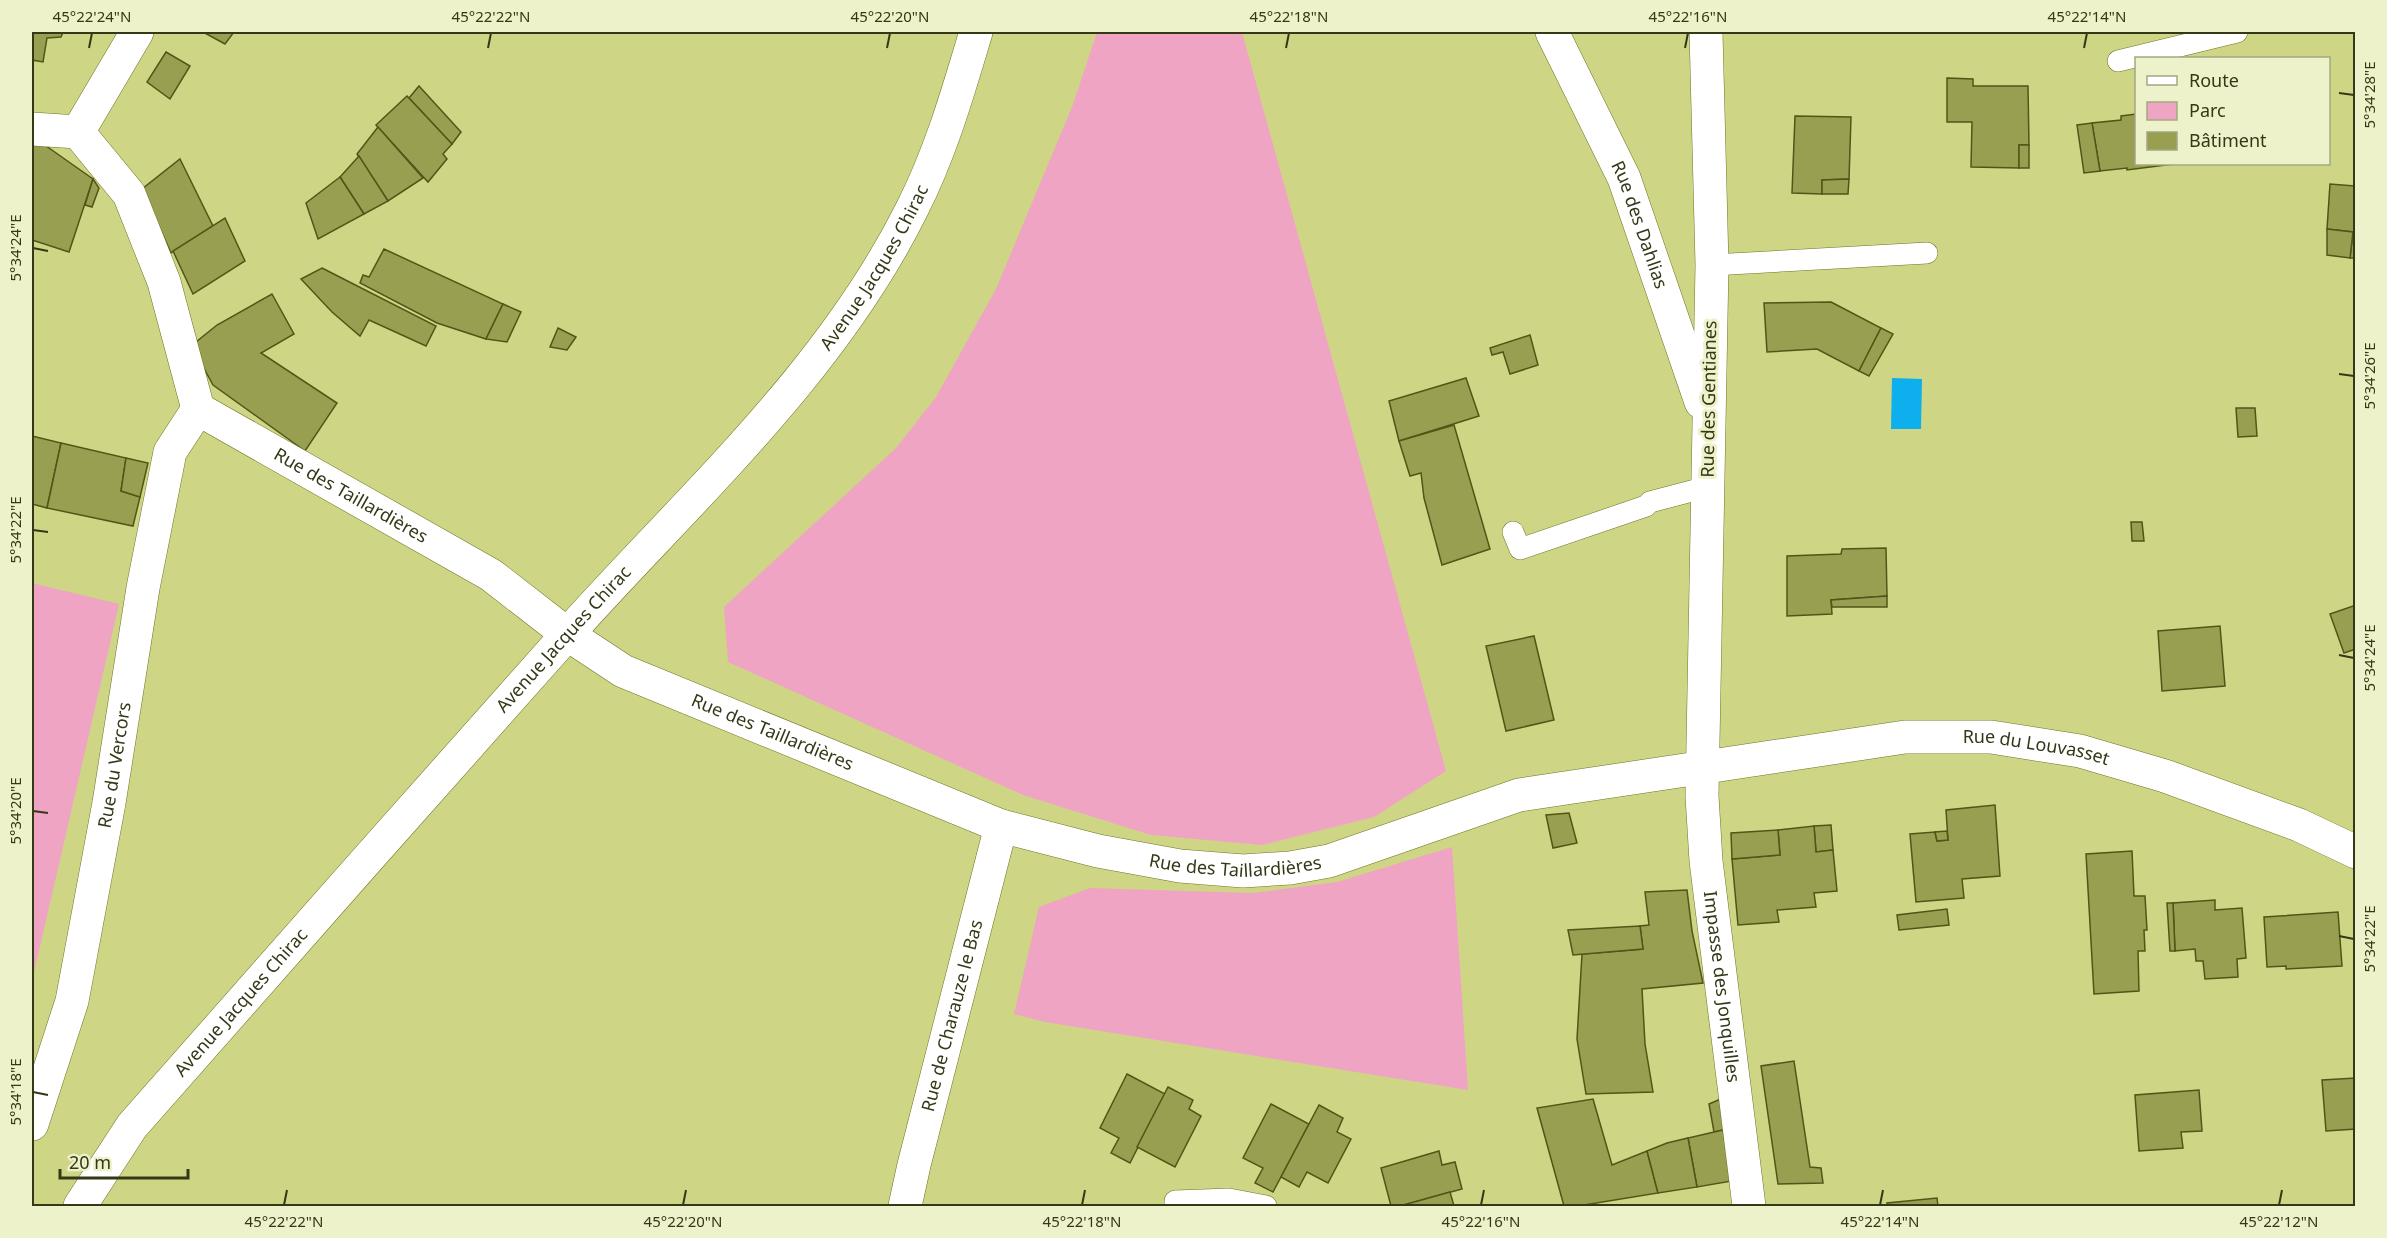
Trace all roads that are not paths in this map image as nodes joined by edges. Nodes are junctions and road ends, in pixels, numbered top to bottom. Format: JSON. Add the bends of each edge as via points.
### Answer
{"nodes":[{"id":1,"x":137,"y":32,"type":"edge"},
{"id":2,"x":976,"y":32,"type":"edge"},
{"id":3,"x":1552,"y":32,"type":"edge"},
{"id":4,"x":1706,"y":32,"type":"edge"},
{"id":5,"x":2237,"y":32,"type":"edge"},
{"id":6,"x":2138,"y":57,"type":"edge"},
{"id":7,"x":2135,"y":58,"type":"edge"},
{"id":8,"x":2118,"y":62,"type":"dead end"},
{"id":9,"x":32,"y":129,"type":"edge"},
{"id":10,"x":78,"y":132,"type":"junction"},
{"id":11,"x":1927,"y":252,"type":"dead end"},
{"id":12,"x":1712,"y":265,"type":"junction"},
{"id":13,"x":198,"y":409,"type":"junction"},
{"id":14,"x":1708,"y":423,"type":"junction"},
{"id":15,"x":1707,"y":487,"type":"junction"},
{"id":16,"x":1513,"y":532,"type":"dead end"},
{"id":17,"x":567,"y":634,"type":"junction"},
{"id":18,"x":1702,"y":766,"type":"junction"},
{"id":19,"x":1001,"y":826,"type":"junction"},
{"id":20,"x":2355,"y":852,"type":"edge"},
{"id":21,"x":32,"y":1124,"type":"edge"},
{"id":22,"x":80,"y":1206,"type":"edge"},
{"id":23,"x":905,"y":1206,"type":"edge"},
{"id":24,"x":1175,"y":1206,"type":"edge"},
{"id":25,"x":1266,"y":1206,"type":"edge"},
{"id":26,"x":1749,"y":1206,"type":"edge"}],
"edges":[{"from":1,"to":10,"type":"street"},
{"from":2,"to":17,"type":"street","name":"Avenue Jacques Chirac","via":[[948,128],[912,210],[855,308],[802,380]]},
{"from":3,"to":14,"type":"street","name":"Rue des Dahlias","via":[[1623,178]]},
{"from":4,"to":12,"type":"street","name":"Rue des Gentianes"},
{"from":5,"to":6,"type":"lane"},
{"from":7,"to":8,"type":"lane"},
{"from":9,"to":10,"type":"street"},
{"from":10,"to":13,"type":"street","via":[[129,194],[164,282]]},
{"from":11,"to":12,"type":"lane"},
{"from":12,"to":14,"type":"street","name":"Rue des Gentianes"},
{"from":13,"to":17,"type":"street","name":"Rue des Taillardières","via":[[491,575]]},
{"from":13,"to":21,"type":"street","name":"Rue du Vercors","via":[[170,452],[72,1000]]},
{"from":14,"to":15,"type":"street","name":"Rue des Gentianes"},
{"from":15,"to":16,"type":"lane","via":[[1650,502],[1520,549]]},
{"from":15,"to":18,"type":"street","name":"Rue des Gentianes"},
{"from":17,"to":19,"type":"street","name":"Rue des Taillardières","via":[[623,671]]},
{"from":17,"to":22,"type":"street","name":"Avenue Jacques Chirac","via":[[132,1126]]},
{"from":18,"to":19,"type":"street","name":"Rue des Taillardières","via":[[1519,795],[1329,861],[1290,868],[1243,872],[1180,866],[1098,851]]},
{"from":18,"to":20,"type":"street","name":"Rue du Louvasset","via":[[1905,738],[1991,737],[2080,751],[2165,776],[2299,825]]},
{"from":18,"to":26,"type":"street","name":"Impasse des Jonquilles","via":[[1706,861]]},
{"from":19,"to":23,"type":"street","name":"Rue de Charauze le Bas"},
{"from":24,"to":25,"type":"lane","via":[[1175,1201],[1229,1199]]}]}
